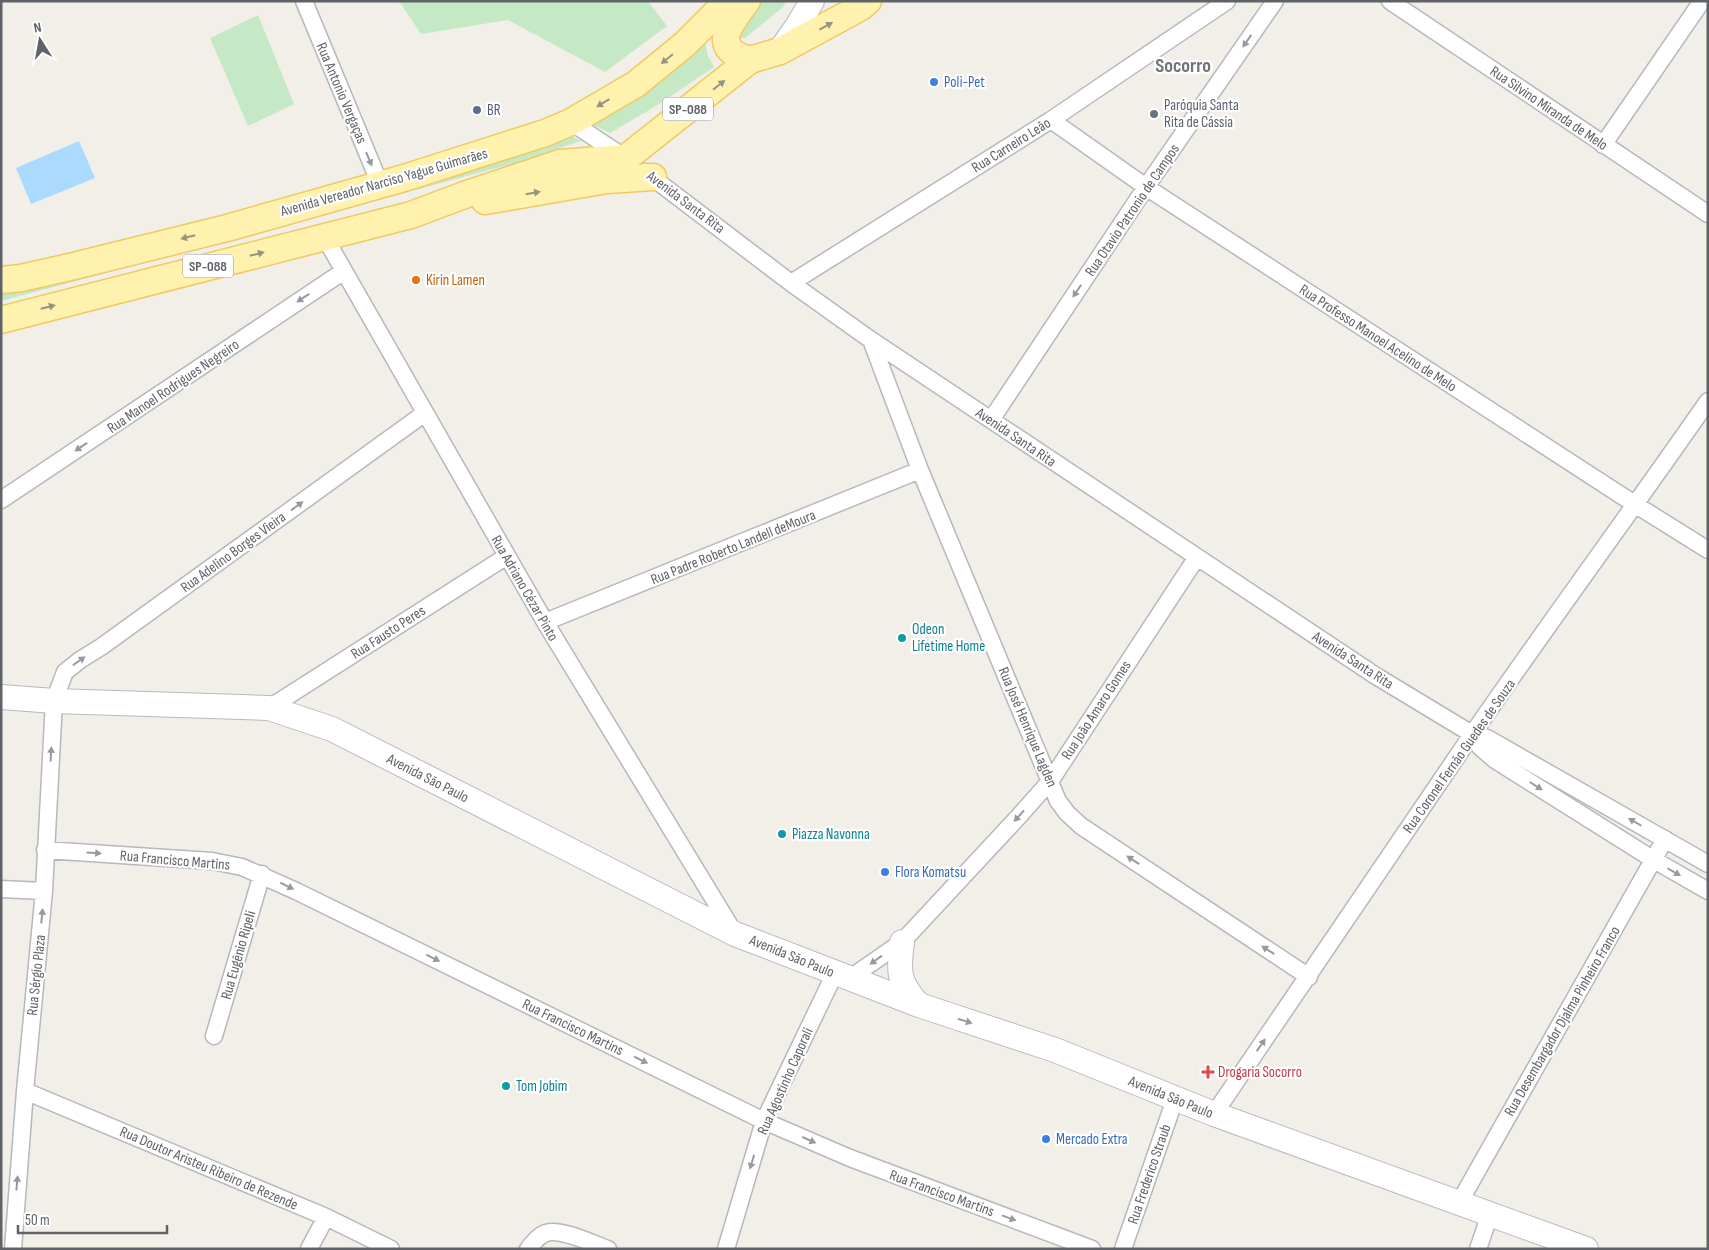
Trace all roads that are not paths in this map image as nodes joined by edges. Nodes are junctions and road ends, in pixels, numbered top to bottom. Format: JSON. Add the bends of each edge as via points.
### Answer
{"nodes":[{"id":1,"x":304,"y":1,"type":"edge"},
{"id":2,"x":728,"y":1,"type":"edge"},
{"id":3,"x":747,"y":1,"type":"edge"},
{"id":4,"x":812,"y":1,"type":"edge"},
{"id":5,"x":868,"y":1,"type":"edge"},
{"id":6,"x":1226,"y":1,"type":"edge"},
{"id":7,"x":1274,"y":1,"type":"edge"},
{"id":8,"x":1390,"y":1,"type":"edge"},
{"id":9,"x":1702,"y":1,"type":"edge"},
{"id":10,"x":780,"y":51,"type":"junction"},
{"id":11,"x":750,"y":60,"type":"junction"},
{"id":12,"x":1052,"y":120,"type":"junction"},
{"id":13,"x":571,"y":122,"type":"junction"},
{"id":14,"x":1603,"y":144,"type":"junction"},
{"id":15,"x":626,"y":158,"type":"junction"},
{"id":16,"x":653,"y":177,"type":"junction"},
{"id":17,"x":380,"y":184,"type":"junction"},
{"id":18,"x":1146,"y":187,"type":"junction"},
{"id":19,"x":416,"y":214,"type":"junction"},
{"id":20,"x":1708,"y":214,"type":"edge"},
{"id":21,"x":324,"y":236,"type":"junction"},
{"id":22,"x":344,"y":271,"type":"junction"},
{"id":23,"x":1,"y":280,"type":"edge"},
{"id":24,"x":791,"y":283,"type":"junction"},
{"id":25,"x":1,"y":320,"type":"edge"},
{"id":26,"x":871,"y":340,"type":"junction"},
{"id":27,"x":1708,"y":401,"type":"edge"},
{"id":28,"x":425,"y":413,"type":"junction"},
{"id":29,"x":991,"y":420,"type":"junction"},
{"id":30,"x":920,"y":470,"type":"junction"},
{"id":31,"x":1,"y":500,"type":"edge"},
{"id":32,"x":1636,"y":505,"type":"junction"},
{"id":33,"x":1708,"y":550,"type":"edge"},
{"id":34,"x":506,"y":556,"type":"junction"},
{"id":35,"x":1197,"y":557,"type":"junction"},
{"id":36,"x":545,"y":622,"type":"junction"},
{"id":37,"x":1,"y":697,"type":"edge"},
{"id":38,"x":54,"y":701,"type":"junction"},
{"id":39,"x":269,"y":708,"type":"junction"},
{"id":40,"x":1472,"y":734,"type":"junction"},
{"id":41,"x":1050,"y":780,"type":"junction"},
{"id":42,"x":1665,"y":839,"type":"junction"},
{"id":43,"x":45,"y":850,"type":"junction"},
{"id":44,"x":1654,"y":860,"type":"junction"},
{"id":45,"x":1708,"y":864,"type":"edge"},
{"id":46,"x":262,"y":874,"type":"junction"},
{"id":47,"x":1,"y":889,"type":"edge"},
{"id":48,"x":44,"y":891,"type":"junction"},
{"id":49,"x":1708,"y":891,"type":"edge"},
{"id":50,"x":735,"y":934,"type":"junction"},
{"id":51,"x":902,"y":942,"type":"junction"},
{"id":52,"x":842,"y":976,"type":"junction"},
{"id":53,"x":1309,"y":976,"type":"junction"},
{"id":54,"x":919,"y":1005,"type":"junction"},
{"id":55,"x":214,"y":1036,"type":"dead end"},
{"id":56,"x":25,"y":1091,"type":"junction"},
{"id":57,"x":1175,"y":1099,"type":"junction"},
{"id":58,"x":1214,"y":1114,"type":"junction"},
{"id":59,"x":764,"y":1121,"type":"junction"},
{"id":60,"x":1459,"y":1203,"type":"junction"},
{"id":61,"x":8,"y":1209,"type":"edge"},
{"id":62,"x":1490,"y":1214,"type":"junction"},
{"id":63,"x":326,"y":1217,"type":"junction"},
{"id":64,"x":13,"y":1249,"type":"edge"},
{"id":65,"x":309,"y":1249,"type":"edge"},
{"id":66,"x":391,"y":1249,"type":"edge"},
{"id":67,"x":528,"y":1249,"type":"edge"},
{"id":68,"x":608,"y":1249,"type":"edge"},
{"id":69,"x":726,"y":1249,"type":"edge"},
{"id":70,"x":1092,"y":1249,"type":"edge"},
{"id":71,"x":1123,"y":1249,"type":"edge"},
{"id":72,"x":1478,"y":1249,"type":"edge"},
{"id":73,"x":1586,"y":1249,"type":"edge"}],
"edges":[{"from":1,"to":17,"type":"street","name":"Rua Antonio Vergaças","one_way":true},
{"from":2,"to":13,"type":"main road","name":"Avenida Vereador Narciso Yague Guimarães","number":"SP-088","one_way":true,"via":[[685,44],[636,84]]},
{"from":3,"to":11,"type":"main road","via":[[732,20],[726,41],[737,56]]},
{"from":4,"to":10,"type":"main road"},
{"from":10,"to":5,"type":"main road","number":"SP-088","one_way":true},
{"from":6,"to":12,"type":"street","name":"Rua Carneiro Leão"},
{"from":7,"to":18,"type":"street","name":"Rua Otavio Patronio de Campos","one_way":true},
{"from":8,"to":14,"type":"street","name":"Rua Silvino Miranda de Melo"},
{"from":9,"to":14,"type":"street"},
{"from":10,"to":11,"type":"main road","number":"SP-088"},
{"from":15,"to":11,"type":"main road","number":"SP-088","one_way":true},
{"from":12,"to":18,"type":"street","name":"Rua Professo Manoel Acelino de Melo"},
{"from":12,"to":24,"type":"street","name":"Rua Carneiro Leão"},
{"from":13,"to":15,"type":"street","name":"Avenida Santa Rita"},
{"from":13,"to":17,"type":"main road","name":"Avenida Vereador Narciso Yague Guimarães","number":"SP-088"},
{"from":14,"to":20,"type":"street","name":"Rua Silvino Miranda de Melo"},
{"from":15,"to":16,"type":"street","name":"Avenida Santa Rita"},
{"from":15,"to":19,"type":"main road","number":"SP-088","via":[[560,163]]},
{"from":19,"to":16,"type":"main road","one_way":true,"via":[[607,180]]},
{"from":16,"to":24,"type":"street","name":"Avenida Santa Rita"},
{"from":17,"to":23,"type":"main road","name":"Avenida Vereador Narciso Yague Guimarães","number":"SP-088","one_way":true,"via":[[218,230],[65,268]]},
{"from":18,"to":29,"type":"street","name":"Rua Otavio Patronio de Campos","one_way":true},
{"from":18,"to":32,"type":"street","name":"Rua Professo Manoel Acelino de Melo"},
{"from":19,"to":21,"type":"main road","number":"SP-088"},
{"from":21,"to":22,"type":"street","name":"Rua Adriano Cézar Pinto"},
{"from":25,"to":21,"type":"main road","number":"SP-088","one_way":true},
{"from":22,"to":28,"type":"street","name":"Rua Adriano Cézar Pinto"},
{"from":22,"to":31,"type":"street","name":"Rua Manoel Rodrigues Negreiro","one_way":true},
{"from":24,"to":26,"type":"street","name":"Avenida Santa Rita"},
{"from":26,"to":29,"type":"street","name":"Avenida Santa Rita"},
{"from":26,"to":30,"type":"street","name":"Rua José Henrique Lagden"},
{"from":27,"to":32,"type":"street","name":"Rua Coronel Fernão Guedes de Souza"},
{"from":28,"to":34,"type":"street","name":"Rua Adriano Cézar Pinto"},
{"from":38,"to":28,"type":"street","name":"Rua Adelino Borges Vieira","one_way":true,"via":[[65,672],[80,660]]},
{"from":29,"to":35,"type":"street","name":"Avenida Santa Rita"},
{"from":30,"to":36,"type":"street","name":"Rua Padre Roberto Landell deMoura"},
{"from":30,"to":41,"type":"street","name":"Rua José Henrique Lagden"},
{"from":32,"to":33,"type":"street","name":"Rua Professo Manoel Acelino de Melo"},
{"from":32,"to":40,"type":"street","name":"Rua Coronel Fernão Guedes de Souza"},
{"from":34,"to":36,"type":"street","name":"Rua Adriano Cézar Pinto"},
{"from":34,"to":39,"type":"street","name":"Rua Fausto Peres"},
{"from":35,"to":40,"type":"street","name":"Avenida Santa Rita","via":[[1376,676]]},
{"from":35,"to":41,"type":"street","name":"Rua João Amaro Gomes"},
{"from":36,"to":50,"type":"street","name":"Rua Adriano Cézar Pinto"},
{"from":37,"to":38,"type":"main road","name":"Avenida São Paulo"},
{"from":38,"to":39,"type":"main road","name":"Avenida São Paulo"},
{"from":43,"to":38,"type":"street","name":"Rua Sérgio Plaza","one_way":true},
{"from":39,"to":50,"type":"main road","name":"Avenida São Paulo","via":[[332,729]]},
{"from":42,"to":40,"type":"street","name":"Avenida Santa Rita","one_way":true,"via":[[1487,738]]},
{"from":40,"to":44,"type":"street","name":"Avenida Santa Rita","one_way":true,"via":[[1480,747],[1495,760]]},
{"from":40,"to":53,"type":"street","name":"Rua Coronel Fernão Guedes de Souza"},
{"from":41,"to":51,"type":"street","name":"Rua João Amaro Gomes","one_way":true},
{"from":53,"to":41,"type":"street","name":"Rua José Henrique Lagden","one_way":true,"via":[[1081,826],[1058,801]]},
{"from":42,"to":44,"type":"street","name":"Rua Desembargador Djalma Pinheiro Franco"},
{"from":42,"to":45,"type":"street","name":"Avenida Santa Rita"},
{"from":43,"to":46,"type":"street","name":"Rua Francisco Martins","one_way":true,"via":[[212,861],[242,866]]},
{"from":43,"to":48,"type":"street","name":"Rua Sérgio Plaza"},
{"from":44,"to":49,"type":"street","name":"Avenida Santa Rita","one_way":true},
{"from":44,"to":60,"type":"street","name":"Rua Desembargador Djalma Pinheiro Franco"},
{"from":46,"to":55,"type":"street","name":"Rua Eugênio Ripeli"},
{"from":46,"to":59,"type":"street","name":"Rua Francisco Martins","one_way":true},
{"from":47,"to":48,"type":"street"},
{"from":56,"to":48,"type":"street","name":"Rua Sérgio Plaza","one_way":true},
{"from":50,"to":52,"type":"main road","name":"Avenida São Paulo"},
{"from":51,"to":52,"type":"street","name":"Rua João Amaro Gomes","one_way":true},
{"from":51,"to":54,"type":"main road","via":[[902,984]]},
{"from":52,"to":54,"type":"main road","name":"Avenida São Paulo"},
{"from":52,"to":59,"type":"street","name":"Rua Agostinho Caporali"},
{"from":58,"to":53,"type":"street","name":"Rua Coronel Fernão Guedes de Souza","one_way":true},
{"from":54,"to":57,"type":"main road","name":"Avenida São Paulo","one_way":true,"via":[[1055,1050]]},
{"from":61,"to":56,"type":"street","name":"Rua Sérgio Plaza","one_way":true},
{"from":56,"to":63,"type":"street","name":"Rua Doutor Aristeu Ribeiro de Rezende"},
{"from":57,"to":58,"type":"main road","name":"Avenida São Paulo"},
{"from":57,"to":71,"type":"street","name":"Rua Frederico Straub"},
{"from":58,"to":60,"type":"main road","name":"Avenida São Paulo"},
{"from":59,"to":69,"type":"street","name":"Rua Agostinho Caporali","one_way":true},
{"from":59,"to":70,"type":"street","name":"Rua Francisco Martins","one_way":true,"via":[[850,1158]]},
{"from":60,"to":62,"type":"main road","name":"Avenida São Paulo"},
{"from":61,"to":64,"type":"street","name":"Rua Sérgio Plaza"},
{"from":62,"to":72,"type":"street"},
{"from":62,"to":73,"type":"main road","name":"Avenida São Paulo"},
{"from":63,"to":65,"type":"street"},
{"from":63,"to":66,"type":"street","name":"Rua Doutor Aristeu Ribeiro de Rezende"},
{"from":67,"to":68,"type":"street","via":[[546,1233],[559,1232]]}]}
